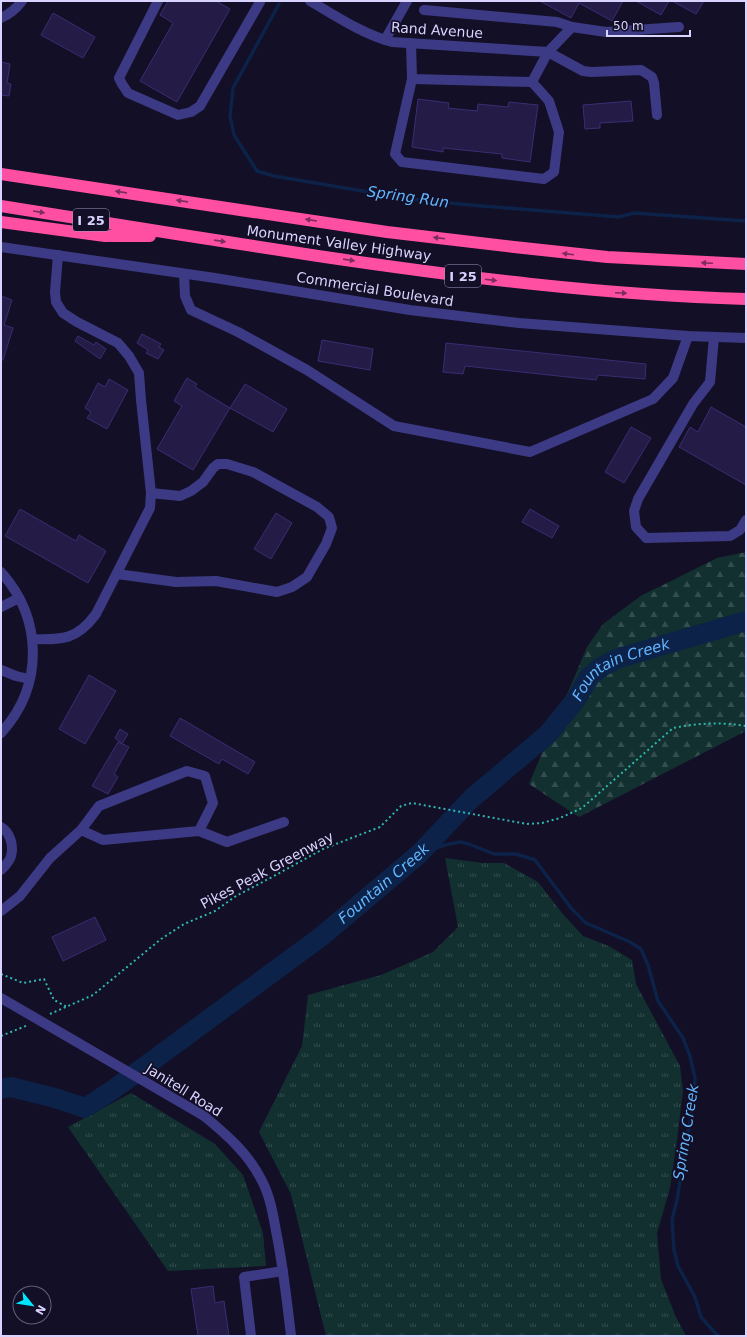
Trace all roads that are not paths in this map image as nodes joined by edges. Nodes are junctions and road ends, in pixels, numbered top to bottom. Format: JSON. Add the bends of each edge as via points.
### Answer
{"nodes":[{"id":1,"x":22,"y":1,"type":"edge"},
{"id":2,"x":158,"y":1,"type":"edge"},
{"id":3,"x":259,"y":1,"type":"edge"},
{"id":4,"x":407,"y":1,"type":"edge"},
{"id":5,"x":314,"y":2,"type":"edge"},
{"id":6,"x":424,"y":10,"type":"dead end"},
{"id":7,"x":1,"y":18,"type":"edge"},
{"id":8,"x":572,"y":27,"type":"junction"},
{"id":9,"x":679,"y":27,"type":"dead end"},
{"id":10,"x":384,"y":40,"type":"junction"},
{"id":11,"x":411,"y":43,"type":"junction"},
{"id":12,"x":548,"y":52,"type":"junction"},
{"id":13,"x":412,"y":79,"type":"junction"},
{"id":14,"x":532,"y":82,"type":"junction"},
{"id":15,"x":657,"y":115,"type":"dead end"},
{"id":16,"x":1,"y":169,"type":"edge"},
{"id":17,"x":7,"y":175,"type":"edge"},
{"id":18,"x":1,"y":206,"type":"edge"},
{"id":19,"x":1,"y":222,"type":"edge"},
{"id":20,"x":182,"y":235,"type":"junction"},
{"id":21,"x":1,"y":247,"type":"edge"},
{"id":22,"x":58,"y":256,"type":"junction"},
{"id":23,"x":746,"y":264,"type":"edge"},
{"id":24,"x":184,"y":274,"type":"junction"},
{"id":25,"x":746,"y":299,"type":"edge"},
{"id":26,"x":688,"y":336,"type":"junction"},
{"id":27,"x":714,"y":337,"type":"junction"},
{"id":28,"x":746,"y":338,"type":"edge"},
{"id":29,"x":151,"y":493,"type":"junction"},
{"id":30,"x":746,"y":520,"type":"edge"},
{"id":31,"x":1,"y":572,"type":"edge"},
{"id":32,"x":117,"y":574,"type":"junction"},
{"id":33,"x":19,"y":598,"type":"junction"},
{"id":34,"x":1,"y":607,"type":"edge"},
{"id":35,"x":32,"y":639,"type":"junction"},
{"id":36,"x":1,"y":670,"type":"edge"},
{"id":37,"x":30,"y":678,"type":"junction"},
{"id":38,"x":1,"y":733,"type":"edge"},
{"id":39,"x":284,"y":822,"type":"dead end"},
{"id":40,"x":1,"y":827,"type":"edge"},
{"id":41,"x":81,"y":830,"type":"junction"},
{"id":42,"x":199,"y":831,"type":"junction"},
{"id":43,"x":1,"y":870,"type":"edge"},
{"id":44,"x":1,"y":911,"type":"edge"},
{"id":45,"x":1,"y":998,"type":"edge"},
{"id":46,"x":282,"y":1271,"type":"junction"},
{"id":47,"x":252,"y":1336,"type":"edge"},
{"id":48,"x":292,"y":1336,"type":"edge"}],
"edges":[{"from":1,"to":7,"type":"street","via":[[17,8]]},
{"from":2,"to":3,"type":"street","via":[[119,78],[128,93],[178,115],[191,112],[200,106]]},
{"from":4,"to":10,"type":"street"},
{"from":5,"to":10,"type":"street","name":"Rand Avenue","via":[[366,33]]},
{"from":6,"to":8,"type":"street","via":[[557,22]]},
{"from":8,"to":9,"type":"street","via":[[606,32]]},
{"from":8,"to":12,"type":"street"},
{"from":10,"to":11,"type":"street","name":"Rand Avenue"},
{"from":11,"to":12,"type":"street","name":"Rand Avenue"},
{"from":11,"to":13,"type":"street"},
{"from":12,"to":14,"type":"street"},
{"from":12,"to":15,"type":"street","via":[[583,71],[641,70],[652,77]]},
{"from":13,"to":14,"type":"street"},
{"from":13,"to":14,"type":"street","via":[[395,154],[402,162],[544,179],[554,172],[559,132],[549,101]]},
{"from":16,"to":17,"type":"highway"},
{"from":23,"to":17,"type":"highway","name":"Monument Valley Highway","number":"I 25","one_way":true,"via":[[607,257],[514,248],[387,232]]},
{"from":18,"to":20,"type":"highway","name":"Monument Valley Highway","number":"I 25","one_way":true},
{"from":19,"to":20,"type":"highway","via":[[105,236]]},
{"from":20,"to":25,"type":"highway","name":"Monument Valley Highway","number":"I 25","one_way":true,"via":[[518,283],[609,292]]},
{"from":21,"to":22,"type":"street","name":"Commercial Boulevard"},
{"from":22,"to":24,"type":"street","name":"Commercial Boulevard"},
{"from":22,"to":29,"type":"street","via":[[56,302],[63,313],[118,343],[140,373]]},
{"from":24,"to":26,"type":"street","name":"Commercial Boulevard","via":[[410,310],[519,323]]},
{"from":24,"to":26,"type":"street","via":[[185,296],[191,310],[238,332],[307,370],[394,426],[530,452],[653,399],[673,378]]},
{"from":26,"to":27,"type":"street","name":"Commercial Boulevard"},
{"from":27,"to":28,"type":"street","name":"Commercial Boulevard"},
{"from":27,"to":30,"type":"street","via":[[710,382],[693,404],[638,499],[634,511],[636,527],[646,538],[730,536],[740,530]]},
{"from":29,"to":32,"type":"street","via":[[150,508]]},
{"from":29,"to":32,"type":"street","via":[[180,496],[191,492],[204,482],[218,464],[227,464],[253,472],[317,508],[329,517],[332,528],[307,577],[292,587],[277,592],[216,581],[176,582]]},
{"from":31,"to":33,"type":"street"},
{"from":32,"to":35,"type":"street","via":[[87,626],[72,636],[54,640]]},
{"from":33,"to":34,"type":"street"},
{"from":33,"to":35,"type":"street"},
{"from":35,"to":37,"type":"street"},
{"from":36,"to":37,"type":"street"},
{"from":37,"to":38,"type":"street","via":[[18,709]]},
{"from":39,"to":42,"type":"street","via":[[227,842]]},
{"from":40,"to":43,"type":"street","via":[[6,830],[11,840],[11,857]]},
{"from":41,"to":42,"type":"street","via":[[103,840]]},
{"from":41,"to":42,"type":"street","via":[[99,806],[187,771],[205,776],[213,803]]},
{"from":41,"to":44,"type":"street","via":[[50,858],[20,896]]},
{"from":45,"to":46,"type":"street","name":"Janitell Road","bridge":true,"via":[[204,1116],[222,1130],[243,1152],[263,1182],[274,1220]]},
{"from":46,"to":47,"type":"street","via":[[244,1276]]},
{"from":46,"to":48,"type":"street","name":"Janitell Road"}]}
